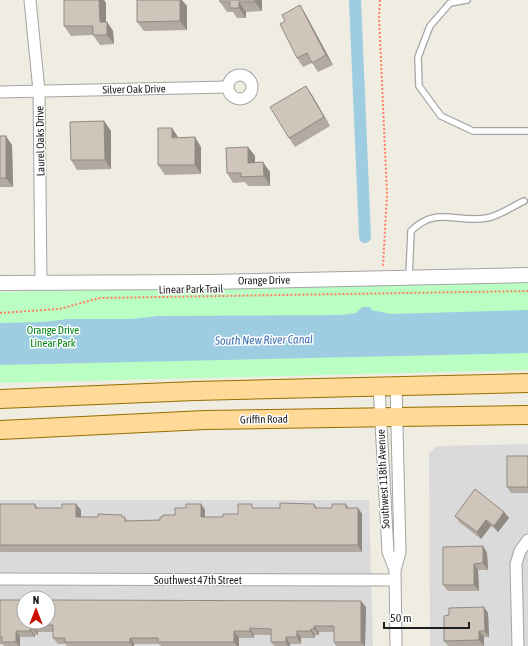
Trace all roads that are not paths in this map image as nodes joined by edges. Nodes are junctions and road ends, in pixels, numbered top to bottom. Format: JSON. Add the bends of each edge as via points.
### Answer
{"nodes":[{"id":1,"x":30,"y":0,"type":"edge"},
{"id":2,"x":467,"y":0,"type":"edge"},
{"id":3,"x":228,"y":87,"type":"dead end"},
{"id":4,"x":39,"y":91,"type":"junction"},
{"id":5,"x":0,"y":92,"type":"edge"},
{"id":6,"x":528,"y":131,"type":"edge"},
{"id":7,"x":524,"y":201,"type":"dead end"},
{"id":8,"x":528,"y":275,"type":"edge"},
{"id":9,"x":409,"y":277,"type":"junction"},
{"id":10,"x":41,"y":282,"type":"junction"},
{"id":11,"x":0,"y":283,"type":"edge"},
{"id":12,"x":528,"y":383,"type":"edge"},
{"id":13,"x":387,"y":386,"type":"junction"},
{"id":14,"x":0,"y":399,"type":"edge"},
{"id":15,"x":528,"y":415,"type":"edge"},
{"id":16,"x":388,"y":417,"type":"junction"},
{"id":17,"x":0,"y":430,"type":"edge"},
{"id":18,"x":527,"y":541,"type":"edge"},
{"id":19,"x":395,"y":575,"type":"junction"},
{"id":20,"x":0,"y":579,"type":"edge"},
{"id":21,"x":396,"y":646,"type":"edge"},
{"id":22,"x":518,"y":646,"type":"edge"}],
"edges":[{"from":1,"to":4,"type":"street","name":"Laurel Oaks Drive"},
{"from":2,"to":6,"type":"lane","via":[[450,4],[430,26],[418,57],[419,86],[441,116],[473,130]]},
{"from":3,"to":4,"type":"street","name":"Silver Oak Drive"},
{"from":4,"to":5,"type":"street","name":"Silver Oak Drive"},
{"from":4,"to":10,"type":"street","name":"Laurel Oaks Drive"},
{"from":7,"to":9,"type":"lane","via":[[488,218],[435,217],[421,221],[411,231]]},
{"from":8,"to":9,"type":"street","name":"Orange Drive"},
{"from":9,"to":10,"type":"street","name":"Orange Drive","via":[[209,282]]},
{"from":10,"to":11,"type":"street","name":"Orange Drive"},
{"from":12,"to":13,"type":"main road"},
{"from":13,"to":14,"type":"main road"},
{"from":13,"to":16,"type":"street","name":"Southwest 118th Avenue"},
{"from":13,"to":16,"type":"street","name":"Southwest 118th Avenue"},
{"from":15,"to":16,"type":"main road","name":"Griffin Road"},
{"from":16,"to":17,"type":"main road","name":"Griffin Road","via":[[205,420]]},
{"from":16,"to":19,"type":"street","name":"Southwest 118th Avenue","via":[[388,552]]},
{"from":16,"to":19,"type":"street","name":"Southwest 118th Avenue","via":[[400,552]]},
{"from":18,"to":22,"type":"street","via":[[520,551],[516,564]]},
{"from":19,"to":20,"type":"street","name":"Southwest 47th Street"},
{"from":19,"to":21,"type":"street","name":"Southwest 118th Avenue"}]}
